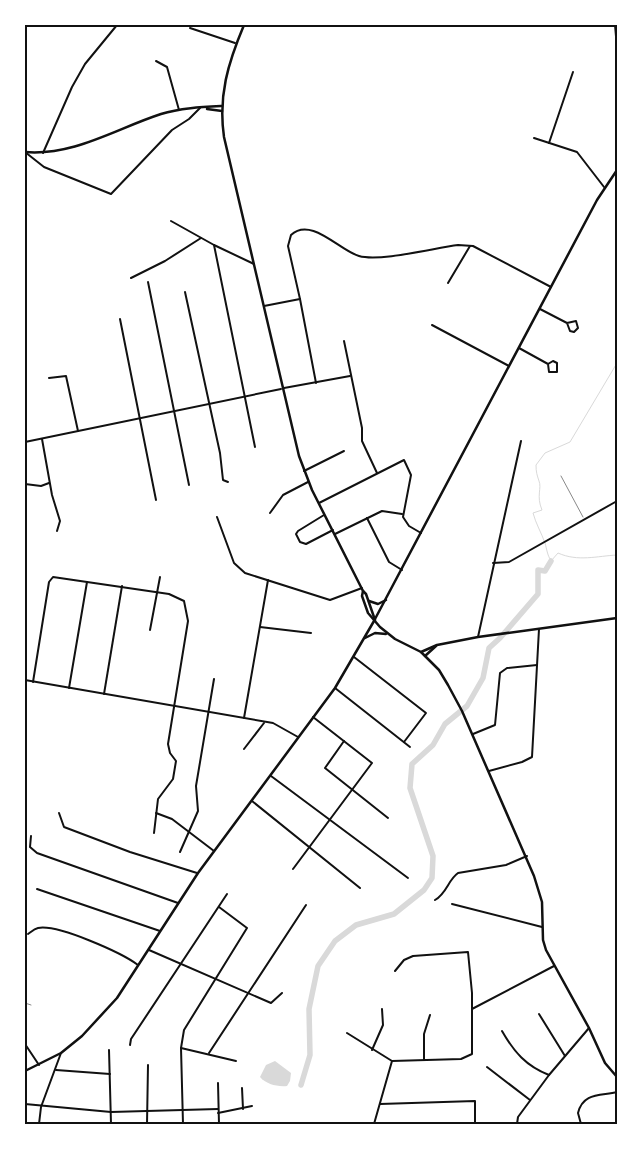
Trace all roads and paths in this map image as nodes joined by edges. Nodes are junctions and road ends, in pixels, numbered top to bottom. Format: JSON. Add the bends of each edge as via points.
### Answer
{"nodes":[{"id":1,"x":117,"y":25,"type":"edge"},
{"id":2,"x":244,"y":25,"type":"edge"},
{"id":3,"x":615,"y":25,"type":"edge"},
{"id":4,"x":190,"y":28,"type":"dead end"},
{"id":5,"x":236,"y":43,"type":"junction"},
{"id":6,"x":617,"y":48,"type":"edge"},
{"id":7,"x":156,"y":60,"type":"dead end"},
{"id":8,"x":573,"y":72,"type":"dead end"},
{"id":9,"x":222,"y":106,"type":"junction"},
{"id":10,"x":200,"y":108,"type":"junction"},
{"id":11,"x":205,"y":108,"type":"junction"},
{"id":12,"x":179,"y":110,"type":"junction"},
{"id":13,"x":222,"y":111,"type":"junction"},
{"id":14,"x":534,"y":138,"type":"dead end"},
{"id":15,"x":549,"y":143,"type":"junction"},
{"id":16,"x":25,"y":152,"type":"edge"},
{"id":17,"x":44,"y":153,"type":"junction"},
{"id":18,"x":617,"y":170,"type":"edge"},
{"id":19,"x":604,"y":187,"type":"junction"},
{"id":20,"x":172,"y":221,"type":"dead end"},
{"id":21,"x":201,"y":238,"type":"junction"},
{"id":22,"x":214,"y":245,"type":"junction"},
{"id":23,"x":470,"y":246,"type":"junction"},
{"id":24,"x":254,"y":264,"type":"junction"},
{"id":25,"x":131,"y":278,"type":"dead end"},
{"id":26,"x":148,"y":282,"type":"dead end"},
{"id":27,"x":448,"y":283,"type":"dead end"},
{"id":28,"x":551,"y":287,"type":"junction"},
{"id":29,"x":185,"y":292,"type":"dead end"},
{"id":30,"x":300,"y":299,"type":"junction"},
{"id":31,"x":264,"y":306,"type":"junction"},
{"id":32,"x":540,"y":309,"type":"junction"},
{"id":33,"x":120,"y":319,"type":"dead end"},
{"id":34,"x":567,"y":323,"type":"junction"},
{"id":35,"x":432,"y":325,"type":"dead end"},
{"id":36,"x":344,"y":341,"type":"dead end"},
{"id":37,"x":519,"y":348,"type":"junction"},
{"id":38,"x":548,"y":364,"type":"junction"},
{"id":39,"x":509,"y":366,"type":"junction"},
{"id":40,"x":351,"y":376,"type":"junction"},
{"id":41,"x":49,"y":378,"type":"dead end"},
{"id":42,"x":316,"y":383,"type":"junction"},
{"id":43,"x":282,"y":388,"type":"junction"},
{"id":44,"x":244,"y":397,"type":"junction"},
{"id":45,"x":209,"y":404,"type":"junction"},
{"id":46,"x":174,"y":412,"type":"junction"},
{"id":47,"x":139,"y":418,"type":"junction"},
{"id":48,"x":78,"y":431,"type":"junction"},
{"id":49,"x":42,"y":439,"type":"junction"},
{"id":50,"x":522,"y":441,"type":"dead end"},
{"id":51,"x":25,"y":442,"type":"edge"},
{"id":52,"x":255,"y":447,"type":"dead end"},
{"id":53,"x":344,"y":451,"type":"dead end"},
{"id":54,"x":304,"y":470,"type":"junction"},
{"id":55,"x":377,"y":474,"type":"junction"},
{"id":56,"x":561,"y":476,"type":"dead end"},
{"id":57,"x":228,"y":482,"type":"dead end"},
{"id":58,"x":309,"y":482,"type":"junction"},
{"id":59,"x":50,"y":483,"type":"junction"},
{"id":60,"x":25,"y":484,"type":"edge"},
{"id":61,"x":189,"y":484,"type":"dead end"},
{"id":62,"x":156,"y":500,"type":"dead end"},
{"id":63,"x":617,"y":501,"type":"edge"},
{"id":64,"x":319,"y":503,"type":"junction"},
{"id":65,"x":270,"y":513,"type":"dead end"},
{"id":66,"x":325,"y":515,"type":"junction"},
{"id":67,"x":403,"y":515,"type":"junction"},
{"id":68,"x":217,"y":517,"type":"dead end"},
{"id":69,"x":367,"y":518,"type":"junction"},
{"id":70,"x":584,"y":519,"type":"junction"},
{"id":71,"x":58,"y":531,"type":"dead end"},
{"id":72,"x":334,"y":532,"type":"junction"},
{"id":73,"x":422,"y":533,"type":"junction"},
{"id":74,"x":493,"y":563,"type":"junction"},
{"id":75,"x":402,"y":570,"type":"junction"},
{"id":76,"x":160,"y":577,"type":"dead end"},
{"id":77,"x":268,"y":579,"type":"junction"},
{"id":78,"x":87,"y":581,"type":"junction"},
{"id":79,"x":122,"y":586,"type":"junction"},
{"id":80,"x":362,"y":590,"type":"junction"},
{"id":81,"x":157,"y":592,"type":"junction"},
{"id":82,"x":386,"y":600,"type":"junction"},
{"id":83,"x":369,"y":601,"type":"junction"},
{"id":84,"x":617,"y":618,"type":"edge"},
{"id":85,"x":375,"y":620,"type":"junction"},
{"id":86,"x":260,"y":627,"type":"junction"},
{"id":87,"x":538,"y":628,"type":"junction"},
{"id":88,"x":150,"y":630,"type":"dead end"},
{"id":89,"x":311,"y":633,"type":"dead end"},
{"id":90,"x":388,"y":634,"type":"junction"},
{"id":91,"x":478,"y":636,"type":"junction"},
{"id":92,"x":364,"y":639,"type":"junction"},
{"id":93,"x":437,"y":645,"type":"junction"},
{"id":94,"x":421,"y":652,"type":"junction"},
{"id":95,"x":425,"y":656,"type":"junction"},
{"id":96,"x":354,"y":657,"type":"junction"},
{"id":97,"x":537,"y":665,"type":"junction"},
{"id":98,"x":214,"y":679,"type":"dead end"},
{"id":99,"x":25,"y":680,"type":"edge"},
{"id":100,"x":33,"y":682,"type":"junction"},
{"id":101,"x":69,"y":688,"type":"junction"},
{"id":102,"x":335,"y":688,"type":"junction"},
{"id":103,"x":104,"y":694,"type":"junction"},
{"id":104,"x":175,"y":706,"type":"junction"},
{"id":105,"x":210,"y":712,"type":"junction"},
{"id":106,"x":313,"y":717,"type":"junction"},
{"id":107,"x":244,"y":718,"type":"junction"},
{"id":108,"x":265,"y":722,"type":"junction"},
{"id":109,"x":473,"y":734,"type":"junction"},
{"id":110,"x":299,"y":738,"type":"junction"},
{"id":111,"x":344,"y":741,"type":"junction"},
{"id":112,"x":404,"y":742,"type":"junction"},
{"id":113,"x":410,"y":747,"type":"dead end"},
{"id":114,"x":244,"y":749,"type":"dead end"},
{"id":115,"x":489,"y":771,"type":"junction"},
{"id":116,"x":271,"y":776,"type":"junction"},
{"id":117,"x":352,"y":791,"type":"junction"},
{"id":118,"x":252,"y":801,"type":"junction"},
{"id":119,"x":59,"y":813,"type":"dead end"},
{"id":120,"x":156,"y":813,"type":"junction"},
{"id":121,"x":388,"y":818,"type":"dead end"},
{"id":122,"x":330,"y":819,"type":"junction"},
{"id":123,"x":189,"y":831,"type":"junction"},
{"id":124,"x":154,"y":833,"type":"dead end"},
{"id":125,"x":31,"y":836,"type":"dead end"},
{"id":126,"x":310,"y":846,"type":"junction"},
{"id":127,"x":180,"y":852,"type":"dead end"},
{"id":128,"x":215,"y":852,"type":"junction"},
{"id":129,"x":527,"y":856,"type":"junction"},
{"id":130,"x":293,"y":869,"type":"dead end"},
{"id":131,"x":198,"y":873,"type":"junction"},
{"id":132,"x":408,"y":878,"type":"dead end"},
{"id":133,"x":360,"y":888,"type":"dead end"},
{"id":134,"x":37,"y":889,"type":"dead end"},
{"id":135,"x":227,"y":894,"type":"dead end"},
{"id":136,"x":435,"y":900,"type":"dead end"},
{"id":137,"x":178,"y":903,"type":"junction"},
{"id":138,"x":452,"y":904,"type":"dead end"},
{"id":139,"x":306,"y":905,"type":"dead end"},
{"id":140,"x":219,"y":906,"type":"junction"},
{"id":141,"x":543,"y":927,"type":"junction"},
{"id":142,"x":160,"y":931,"type":"junction"},
{"id":143,"x":28,"y":934,"type":"dead end"},
{"id":144,"x":148,"y":950,"type":"junction"},
{"id":145,"x":182,"y":964,"type":"junction"},
{"id":146,"x":138,"y":966,"type":"junction"},
{"id":147,"x":555,"y":966,"type":"junction"},
{"id":148,"x":395,"y":970,"type":"dead end"},
{"id":149,"x":215,"y":978,"type":"junction"},
{"id":150,"x":248,"y":993,"type":"junction"},
{"id":151,"x":282,"y":993,"type":"dead end"},
{"id":152,"x":25,"y":1003,"type":"edge"},
{"id":153,"x":31,"y":1005,"type":"dead end"},
{"id":154,"x":382,"y":1008,"type":"dead end"},
{"id":155,"x":472,"y":1009,"type":"junction"},
{"id":156,"x":430,"y":1014,"type":"dead end"},
{"id":157,"x":539,"y":1014,"type":"dead end"},
{"id":158,"x":588,"y":1028,"type":"junction"},
{"id":159,"x":502,"y":1031,"type":"dead end"},
{"id":160,"x":347,"y":1033,"type":"dead end"},
{"id":161,"x":25,"y":1044,"type":"edge"},
{"id":162,"x":130,"y":1045,"type":"dead end"},
{"id":163,"x":181,"y":1048,"type":"junction"},
{"id":164,"x":109,"y":1050,"type":"dead end"},
{"id":165,"x":372,"y":1050,"type":"junction"},
{"id":166,"x":61,"y":1053,"type":"junction"},
{"id":167,"x":209,"y":1053,"type":"junction"},
{"id":168,"x":565,"y":1056,"type":"junction"},
{"id":169,"x":424,"y":1060,"type":"junction"},
{"id":170,"x":236,"y":1061,"type":"dead end"},
{"id":171,"x":392,"y":1061,"type":"junction"},
{"id":172,"x":39,"y":1065,"type":"junction"},
{"id":173,"x":148,"y":1065,"type":"dead end"},
{"id":174,"x":486,"y":1067,"type":"dead end"},
{"id":175,"x":26,"y":1070,"type":"edge"},
{"id":176,"x":56,"y":1070,"type":"junction"},
{"id":177,"x":110,"y":1074,"type":"junction"},
{"id":178,"x":549,"y":1075,"type":"junction"},
{"id":179,"x":617,"y":1077,"type":"edge"},
{"id":180,"x":218,"y":1083,"type":"dead end"},
{"id":181,"x":242,"y":1088,"type":"dead end"},
{"id":182,"x":617,"y":1092,"type":"edge"},
{"id":183,"x":530,"y":1100,"type":"junction"},
{"id":184,"x":25,"y":1104,"type":"edge"},
{"id":185,"x":380,"y":1104,"type":"junction"},
{"id":186,"x":252,"y":1106,"type":"dead end"},
{"id":187,"x":41,"y":1107,"type":"junction"},
{"id":188,"x":243,"y":1108,"type":"junction"},
{"id":189,"x":183,"y":1110,"type":"junction"},
{"id":190,"x":218,"y":1111,"type":"junction"},
{"id":191,"x":111,"y":1112,"type":"junction"},
{"id":192,"x":147,"y":1112,"type":"junction"},
{"id":193,"x":39,"y":1124,"type":"edge"},
{"id":194,"x":111,"y":1124,"type":"edge"},
{"id":195,"x":147,"y":1124,"type":"edge"},
{"id":196,"x":183,"y":1124,"type":"edge"},
{"id":197,"x":219,"y":1124,"type":"edge"},
{"id":198,"x":374,"y":1124,"type":"edge"},
{"id":199,"x":475,"y":1124,"type":"edge"},
{"id":200,"x":516,"y":1124,"type":"edge"},
{"id":201,"x":581,"y":1124,"type":"edge"}],
"edges":[{"from":1,"to":17,"type":"street","via":[[84,64]]},
{"from":2,"to":5,"type":"main road"},
{"from":3,"to":6,"type":"street"},
{"from":4,"to":5,"type":"street"},
{"from":5,"to":9,"type":"main road","via":[[224,81]]},
{"from":7,"to":12,"type":"street","via":[[167,67]]},
{"from":8,"to":15,"type":"street"},
{"from":9,"to":11,"type":"main road"},
{"from":9,"to":13,"type":"main road"},
{"from":10,"to":11,"type":"main road"},
{"from":10,"to":12,"type":"main road"},
{"from":10,"to":16,"type":"street","via":[[172,130],[111,194],[44,167]]},
{"from":11,"to":13,"type":"main road"},
{"from":12,"to":17,"type":"main road","via":[[75,147]]},
{"from":13,"to":24,"type":"main road","via":[[224,137]]},
{"from":14,"to":15,"type":"street"},
{"from":15,"to":19,"type":"street","via":[[577,152]]},
{"from":16,"to":17,"type":"main road"},
{"from":18,"to":19,"type":"main road"},
{"from":19,"to":28,"type":"main road"},
{"from":20,"to":21,"type":"street"},
{"from":21,"to":22,"type":"street"},
{"from":21,"to":25,"type":"street"},
{"from":22,"to":24,"type":"street"},
{"from":22,"to":44,"type":"street"},
{"from":23,"to":27,"type":"street"},
{"from":23,"to":28,"type":"street"},
{"from":23,"to":30,"type":"street","via":[[362,257],[309,229],[298,231],[291,235],[288,246]]},
{"from":24,"to":31,"type":"main road"},
{"from":26,"to":46,"type":"street"},
{"from":28,"to":32,"type":"main road"},
{"from":29,"to":45,"type":"street"},
{"from":30,"to":31,"type":"street"},
{"from":30,"to":42,"type":"street"},
{"from":31,"to":43,"type":"main road"},
{"from":32,"to":34,"type":"street"},
{"from":32,"to":37,"type":"main road"},
{"from":33,"to":47,"type":"street"},
{"from":34,"to":34,"type":"street","via":[[570,331],[578,328],[576,321]]},
{"from":35,"to":39,"type":"street"},
{"from":36,"to":40,"type":"street"},
{"from":37,"to":38,"type":"street"},
{"from":37,"to":39,"type":"main road"},
{"from":38,"to":38,"type":"street","via":[[548,371],[557,372],[557,363]]},
{"from":39,"to":73,"type":"main road"},
{"from":40,"to":42,"type":"street"},
{"from":40,"to":55,"type":"street","via":[[362,439]]},
{"from":41,"to":48,"type":"street","via":[[66,376]]},
{"from":42,"to":43,"type":"street"},
{"from":43,"to":44,"type":"street"},
{"from":43,"to":54,"type":"main road"},
{"from":44,"to":45,"type":"street"},
{"from":44,"to":52,"type":"street"},
{"from":45,"to":46,"type":"street"},
{"from":45,"to":57,"type":"street","via":[[223,480]]},
{"from":46,"to":47,"type":"street"},
{"from":46,"to":61,"type":"street"},
{"from":47,"to":48,"type":"street"},
{"from":47,"to":62,"type":"street"},
{"from":48,"to":49,"type":"street"},
{"from":49,"to":51,"type":"street"},
{"from":49,"to":59,"type":"street"},
{"from":50,"to":74,"type":"street"},
{"from":53,"to":54,"type":"street"},
{"from":54,"to":58,"type":"main road"},
{"from":55,"to":64,"type":"street"},
{"from":55,"to":67,"type":"street","via":[[404,460],[411,475]]},
{"from":56,"to":70,"type":"lane"},
{"from":58,"to":64,"type":"main road"},
{"from":58,"to":65,"type":"street","via":[[283,495]]},
{"from":59,"to":60,"type":"street","via":[[41,486]]},
{"from":59,"to":71,"type":"street","via":[[60,521]]},
{"from":63,"to":70,"type":"street"},
{"from":64,"to":66,"type":"main road"},
{"from":66,"to":72,"type":"main road"},
{"from":66,"to":72,"type":"street","via":[[298,531],[296,534],[300,542],[306,544]]},
{"from":67,"to":69,"type":"street","via":[[386,511]]},
{"from":67,"to":73,"type":"street","via":[[407,524]]},
{"from":68,"to":77,"type":"street","via":[[237,566],[246,573]]},
{"from":69,"to":72,"type":"street"},
{"from":69,"to":75,"type":"street","via":[[389,562]]},
{"from":70,"to":74,"type":"street","via":[[509,562]]},
{"from":72,"to":80,"type":"main road"},
{"from":73,"to":75,"type":"main road"},
{"from":74,"to":91,"type":"street"},
{"from":75,"to":82,"type":"main road"},
{"from":76,"to":81,"type":"street"},
{"from":77,"to":80,"type":"street","via":[[330,600]]},
{"from":77,"to":86,"type":"street"},
{"from":78,"to":79,"type":"street"},
{"from":78,"to":100,"type":"street","via":[[53,577],[49,582]]},
{"from":78,"to":101,"type":"street"},
{"from":79,"to":81,"type":"street"},
{"from":79,"to":103,"type":"street"},
{"from":80,"to":83,"type":"main road"},
{"from":80,"to":85,"type":"main road"},
{"from":81,"to":88,"type":"street"},
{"from":81,"to":104,"type":"street","via":[[182,599],[187,608],[188,621]]},
{"from":82,"to":83,"type":"main road","via":[[378,604]]},
{"from":82,"to":85,"type":"main road"},
{"from":83,"to":85,"type":"main road"},
{"from":84,"to":87,"type":"main road"},
{"from":85,"to":90,"type":"main road"},
{"from":85,"to":92,"type":"main road"},
{"from":86,"to":89,"type":"street"},
{"from":86,"to":107,"type":"street"},
{"from":87,"to":91,"type":"main road"},
{"from":87,"to":97,"type":"street"},
{"from":90,"to":92,"type":"main road","via":[[375,633]]},
{"from":90,"to":94,"type":"main road"},
{"from":91,"to":93,"type":"main road"},
{"from":92,"to":96,"type":"main road"},
{"from":93,"to":94,"type":"main road"},
{"from":93,"to":95,"type":"main road"},
{"from":94,"to":95,"type":"main road"},
{"from":95,"to":109,"type":"main road","via":[[439,670]]},
{"from":96,"to":102,"type":"main road"},
{"from":96,"to":112,"type":"street","via":[[426,713]]},
{"from":97,"to":109,"type":"street","via":[[507,668],[500,673],[496,725]]},
{"from":97,"to":115,"type":"street","via":[[532,757]]},
{"from":98,"to":105,"type":"street"},
{"from":99,"to":100,"type":"street"},
{"from":100,"to":101,"type":"street"},
{"from":101,"to":103,"type":"street"},
{"from":102,"to":106,"type":"main road"},
{"from":102,"to":112,"type":"street"},
{"from":103,"to":104,"type":"street"},
{"from":104,"to":105,"type":"street"},
{"from":104,"to":120,"type":"street","via":[[168,749],[176,761],[173,779],[158,799]]},
{"from":105,"to":107,"type":"street"},
{"from":105,"to":123,"type":"street","via":[[196,786],[198,811]]},
{"from":106,"to":110,"type":"main road"},
{"from":106,"to":111,"type":"street"},
{"from":107,"to":108,"type":"street"},
{"from":108,"to":110,"type":"street","via":[[273,723]]},
{"from":108,"to":114,"type":"street"},
{"from":109,"to":115,"type":"main road"},
{"from":110,"to":116,"type":"main road"},
{"from":111,"to":117,"type":"street","via":[[325,768]]},
{"from":111,"to":117,"type":"street","via":[[372,763]]},
{"from":112,"to":113,"type":"street"},
{"from":115,"to":129,"type":"main road"},
{"from":116,"to":118,"type":"main road"},
{"from":116,"to":122,"type":"street"},
{"from":117,"to":121,"type":"street"},
{"from":117,"to":122,"type":"street"},
{"from":118,"to":126,"type":"street"},
{"from":118,"to":128,"type":"main road"},
{"from":119,"to":131,"type":"street","via":[[64,826],[130,852]]},
{"from":120,"to":123,"type":"street"},
{"from":120,"to":124,"type":"street"},
{"from":122,"to":126,"type":"street"},
{"from":122,"to":132,"type":"street"},
{"from":123,"to":127,"type":"street"},
{"from":123,"to":128,"type":"street"},
{"from":125,"to":137,"type":"street","via":[[30,847],[37,853]]},
{"from":126,"to":130,"type":"street"},
{"from":126,"to":133,"type":"street"},
{"from":128,"to":131,"type":"main road"},
{"from":129,"to":136,"type":"street","via":[[506,865],[458,873]]},
{"from":129,"to":141,"type":"main road","via":[[542,902]]},
{"from":131,"to":137,"type":"main road"},
{"from":134,"to":142,"type":"street"},
{"from":135,"to":140,"type":"street"},
{"from":137,"to":142,"type":"main road"},
{"from":138,"to":141,"type":"street"},
{"from":139,"to":150,"type":"street"},
{"from":140,"to":145,"type":"street"},
{"from":140,"to":149,"type":"street","via":[[247,928]]},
{"from":141,"to":147,"type":"main road","via":[[546,950]]},
{"from":142,"to":144,"type":"main road"},
{"from":143,"to":146,"type":"street","via":[[41,928],[61,932],[114,950]]},
{"from":144,"to":145,"type":"street"},
{"from":144,"to":146,"type":"main road"},
{"from":145,"to":149,"type":"street"},
{"from":145,"to":162,"type":"street"},
{"from":146,"to":166,"type":"main road","via":[[105,1013]]},
{"from":147,"to":155,"type":"street"},
{"from":147,"to":158,"type":"main road"},
{"from":148,"to":155,"type":"street","via":[[413,956],[468,952]]},
{"from":149,"to":150,"type":"street"},
{"from":149,"to":163,"type":"street","via":[[184,1030]]},
{"from":150,"to":151,"type":"street","via":[[271,1003]]},
{"from":150,"to":167,"type":"street"},
{"from":152,"to":153,"type":"lane"},
{"from":154,"to":165,"type":"street","via":[[384,1025]]},
{"from":155,"to":169,"type":"street","via":[[473,1049],[467,1058]]},
{"from":156,"to":169,"type":"street","via":[[424,1034]]},
{"from":157,"to":168,"type":"street"},
{"from":158,"to":168,"type":"street"},
{"from":158,"to":179,"type":"main road","via":[[605,1063]]},
{"from":159,"to":178,"type":"street","via":[[526,1063]]},
{"from":160,"to":165,"type":"street"},
{"from":161,"to":172,"type":"street"},
{"from":163,"to":167,"type":"street"},
{"from":163,"to":189,"type":"street"},
{"from":164,"to":177,"type":"street"},
{"from":165,"to":171,"type":"street"},
{"from":166,"to":172,"type":"main road"},
{"from":166,"to":176,"type":"street"},
{"from":167,"to":170,"type":"street"},
{"from":168,"to":178,"type":"street"},
{"from":169,"to":171,"type":"street"},
{"from":171,"to":185,"type":"street"},
{"from":172,"to":175,"type":"main road"},
{"from":173,"to":192,"type":"street"},
{"from":174,"to":183,"type":"street"},
{"from":176,"to":177,"type":"street"},
{"from":176,"to":187,"type":"street"},
{"from":177,"to":191,"type":"street"},
{"from":178,"to":183,"type":"street"},
{"from":180,"to":190,"type":"street"},
{"from":181,"to":188,"type":"street"},
{"from":182,"to":201,"type":"street","via":[[585,1100],[578,1113]]},
{"from":183,"to":200,"type":"street"},
{"from":184,"to":187,"type":"street"},
{"from":185,"to":198,"type":"street"},
{"from":185,"to":199,"type":"street","via":[[475,1102]]},
{"from":186,"to":188,"type":"street"},
{"from":187,"to":191,"type":"street"},
{"from":187,"to":193,"type":"street"},
{"from":188,"to":190,"type":"street"},
{"from":189,"to":190,"type":"street"},
{"from":189,"to":192,"type":"street"},
{"from":189,"to":196,"type":"street"},
{"from":190,"to":197,"type":"street"},
{"from":191,"to":192,"type":"street"},
{"from":191,"to":194,"type":"street"},
{"from":192,"to":195,"type":"street"}]}
